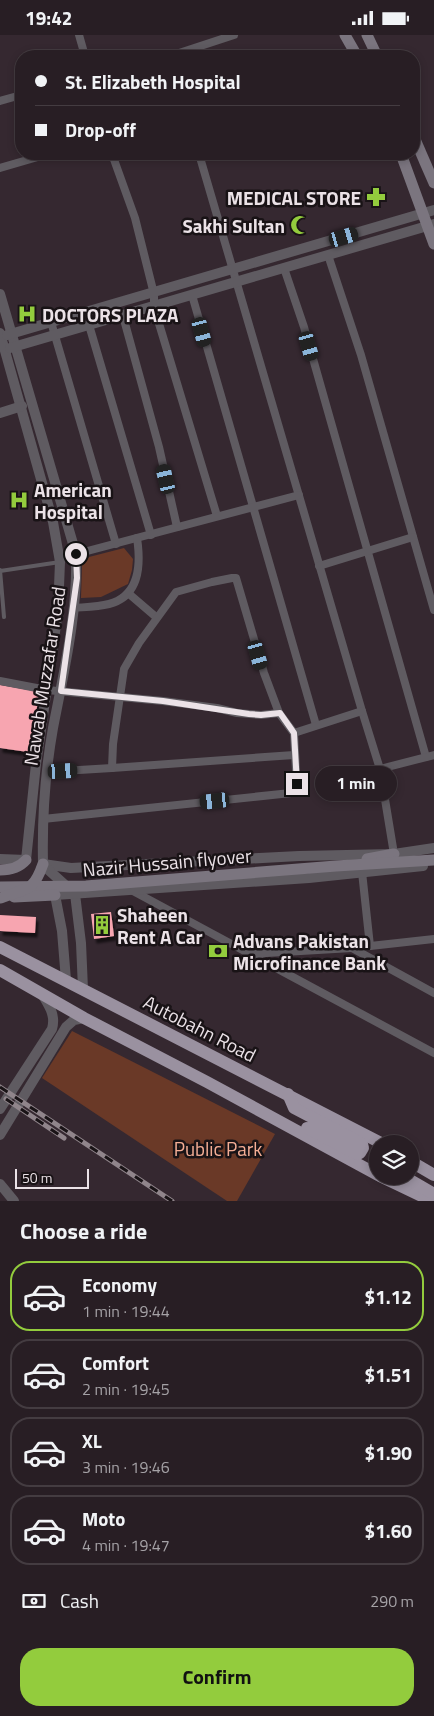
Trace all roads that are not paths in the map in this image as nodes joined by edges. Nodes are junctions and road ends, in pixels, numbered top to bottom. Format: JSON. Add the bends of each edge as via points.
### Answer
{"nodes":[{"id":1,"x":79,"y":35,"type":"edge"},
{"id":2,"x":234,"y":35,"type":"edge"},
{"id":3,"x":345,"y":35,"type":"edge"},
{"id":4,"x":367,"y":35,"type":"edge"},
{"id":5,"x":84,"y":50,"type":"edge"},
{"id":6,"x":188,"y":50,"type":"edge"},
{"id":7,"x":354,"y":50,"type":"edge"},
{"id":8,"x":374,"y":50,"type":"edge"},
{"id":9,"x":15,"y":97,"type":"edge"},
{"id":10,"x":0,"y":101,"type":"edge"},
{"id":11,"x":420,"y":151,"type":"edge"},
{"id":12,"x":27,"y":160,"type":"edge"},
{"id":13,"x":114,"y":160,"type":"edge"},
{"id":14,"x":201,"y":160,"type":"edge"},
{"id":15,"x":404,"y":160,"type":"edge"},
{"id":16,"x":0,"y":168,"type":"edge"},
{"id":17,"x":434,"y":183,"type":"edge"},
{"id":18,"x":428,"y":212,"type":"edge"},
{"id":19,"x":431,"y":225,"type":"edge"},
{"id":20,"x":434,"y":244,"type":"edge"},
{"id":21,"x":328,"y":255,"type":"junction"},
{"id":22,"x":284,"y":268,"type":"junction"},
{"id":23,"x":233,"y":269,"type":"junction"},
{"id":24,"x":237,"y":282,"type":"junction"},
{"id":25,"x":154,"y":293,"type":"junction"},
{"id":26,"x":0,"y":295,"type":"edge"},
{"id":27,"x":192,"y":295,"type":"junction"},
{"id":28,"x":154,"y":307,"type":"junction"},
{"id":29,"x":123,"y":315,"type":"junction"},
{"id":30,"x":51,"y":322,"type":"junction"},
{"id":31,"x":89,"y":325,"type":"junction"},
{"id":32,"x":12,"y":334,"type":"junction"},
{"id":33,"x":1,"y":335,"type":"edge"},
{"id":34,"x":55,"y":335,"type":"junction"},
{"id":35,"x":16,"y":347,"type":"junction"},
{"id":36,"x":5,"y":350,"type":"junction"},
{"id":37,"x":22,"y":407,"type":"junction"},
{"id":38,"x":0,"y":413,"type":"edge"},
{"id":39,"x":299,"y":495,"type":"junction"},
{"id":40,"x":254,"y":506,"type":"junction"},
{"id":41,"x":217,"y":516,"type":"junction"},
{"id":42,"x":177,"y":527,"type":"junction"},
{"id":43,"x":151,"y":535,"type":"junction"},
{"id":44,"x":413,"y":537,"type":"junction"},
{"id":45,"x":137,"y":538,"type":"junction"},
{"id":46,"x":116,"y":544,"type":"junction"},
{"id":47,"x":368,"y":551,"type":"junction"},
{"id":48,"x":76,"y":554,"type":"junction"},
{"id":49,"x":60,"y":562,"type":"junction"},
{"id":50,"x":319,"y":566,"type":"junction"},
{"id":51,"x":0,"y":570,"type":"edge"},
{"id":52,"x":128,"y":593,"type":"junction"},
{"id":53,"x":73,"y":608,"type":"junction"},
{"id":54,"x":434,"y":610,"type":"edge"},
{"id":55,"x":4,"y":617,"type":"dead end"},
{"id":56,"x":156,"y":617,"type":"junction"},
{"id":57,"x":0,"y":681,"type":"edge"},
{"id":58,"x":47,"y":690,"type":"junction"},
{"id":59,"x":61,"y":691,"type":"junction"},
{"id":60,"x":120,"y":696,"type":"junction"},
{"id":61,"x":362,"y":711,"type":"junction"},
{"id":62,"x":280,"y":713,"type":"junction"},
{"id":63,"x":316,"y":725,"type":"junction"},
{"id":64,"x":294,"y":733,"type":"junction"},
{"id":65,"x":294,"y":755,"type":"junction"},
{"id":66,"x":430,"y":756,"type":"edge"},
{"id":67,"x":112,"y":768,"type":"junction"},
{"id":68,"x":380,"y":769,"type":"junction"},
{"id":69,"x":46,"y":771,"type":"junction"},
{"id":70,"x":43,"y":819,"type":"junction"},
{"id":71,"x":434,"y":848,"type":"edge"},
{"id":72,"x":394,"y":854,"type":"junction"},
{"id":73,"x":0,"y":859,"type":"edge"},
{"id":74,"x":26,"y":860,"type":"junction"},
{"id":75,"x":434,"y":860,"type":"edge"},
{"id":76,"x":43,"y":864,"type":"junction"},
{"id":77,"x":434,"y":864,"type":"edge"},
{"id":78,"x":336,"y":865,"type":"junction"},
{"id":79,"x":3,"y":870,"type":"edge"},
{"id":80,"x":362,"y":872,"type":"junction"},
{"id":81,"x":37,"y":881,"type":"junction"},
{"id":82,"x":133,"y":891,"type":"junction"},
{"id":83,"x":0,"y":894,"type":"edge"},
{"id":84,"x":75,"y":894,"type":"junction"},
{"id":85,"x":55,"y":895,"type":"junction"},
{"id":86,"x":434,"y":939,"type":"edge"},
{"id":87,"x":370,"y":946,"type":"junction"},
{"id":88,"x":0,"y":947,"type":"edge"},
{"id":89,"x":352,"y":948,"type":"junction"},
{"id":90,"x":249,"y":954,"type":"junction"},
{"id":91,"x":0,"y":970,"type":"edge"},
{"id":92,"x":66,"y":980,"type":"junction"},
{"id":93,"x":83,"y":989,"type":"junction"},
{"id":94,"x":41,"y":993,"type":"junction"},
{"id":95,"x":434,"y":993,"type":"edge"},
{"id":96,"x":84,"y":1018,"type":"junction"},
{"id":97,"x":434,"y":1053,"type":"edge"},
{"id":98,"x":288,"y":1094,"type":"junction"},
{"id":99,"x":0,"y":1109,"type":"edge"},
{"id":100,"x":272,"y":1117,"type":"junction"},
{"id":101,"x":0,"y":1135,"type":"edge"},
{"id":102,"x":369,"y":1137,"type":"edge"},
{"id":103,"x":419,"y":1166,"type":"edge"},
{"id":104,"x":419,"y":1169,"type":"edge"},
{"id":105,"x":369,"y":1170,"type":"edge"},
{"id":106,"x":432,"y":1174,"type":"edge"},
{"id":107,"x":419,"y":1184,"type":"edge"},
{"id":108,"x":399,"y":1185,"type":"edge"},
{"id":109,"x":4,"y":1187,"type":"edge"},
{"id":110,"x":434,"y":1193,"type":"edge"},
{"id":111,"x":14,"y":1201,"type":"edge"},
{"id":112,"x":21,"y":1201,"type":"edge"},
{"id":113,"x":432,"y":1201,"type":"edge"}],
"edges":[{"from":1,"to":5,"type":"street"},
{"from":2,"to":6,"type":"street"},
{"from":3,"to":7,"type":"main road"},
{"from":4,"to":8,"type":"main road"},
{"from":9,"to":10,"type":"street"},
{"from":11,"to":17,"type":"main road"},
{"from":12,"to":16,"type":"street"},
{"from":13,"to":25,"type":"street"},
{"from":14,"to":23,"type":"street"},
{"from":15,"to":18,"type":"main road"},
{"from":18,"to":19,"type":"main road"},
{"from":18,"to":23,"type":"street"},
{"from":19,"to":20,"type":"main road"},
{"from":19,"to":21,"type":"street"},
{"from":21,"to":22,"type":"street"},
{"from":21,"to":44,"type":"street","via":[[361,355]]},
{"from":22,"to":24,"type":"street"},
{"from":22,"to":47,"type":"street"},
{"from":23,"to":24,"type":"street"},
{"from":23,"to":25,"type":"street"},
{"from":24,"to":27,"type":"street"},
{"from":24,"to":39,"type":"street"},
{"from":25,"to":28,"type":"street"},
{"from":25,"to":30,"type":"street"},
{"from":26,"to":32,"type":"street","name":"Nawab Muzzafar Road"},
{"from":27,"to":28,"type":"street"},
{"from":27,"to":40,"type":"street"},
{"from":28,"to":29,"type":"street"},
{"from":28,"to":41,"type":"street"},
{"from":29,"to":31,"type":"street"},
{"from":29,"to":42,"type":"street"},
{"from":30,"to":32,"type":"street"},
{"from":30,"to":34,"type":"street"},
{"from":31,"to":34,"type":"street"},
{"from":31,"to":43,"type":"street"},
{"from":32,"to":33,"type":"street"},
{"from":32,"to":35,"type":"street","name":"Nawab Muzzafar Road"},
{"from":33,"to":36,"type":"street","name":"Nawab Muzzafar Road"},
{"from":34,"to":35,"type":"street"},
{"from":34,"to":46,"type":"street"},
{"from":35,"to":36,"type":"street"},
{"from":35,"to":48,"type":"street","name":"Nawab Muzzafar Road"},
{"from":36,"to":37,"type":"street","name":"Nawab Muzzafar Road"},
{"from":37,"to":38,"type":"street"},
{"from":37,"to":49,"type":"street","name":"Nawab Muzzafar Road","via":[[53,522]]},
{"from":39,"to":40,"type":"street"},
{"from":39,"to":50,"type":"street"},
{"from":40,"to":41,"type":"street"},
{"from":40,"to":63,"type":"street"},
{"from":41,"to":42,"type":"street"},
{"from":42,"to":43,"type":"street"},
{"from":43,"to":45,"type":"street"},
{"from":44,"to":47,"type":"street"},
{"from":44,"to":54,"type":"street"},
{"from":45,"to":46,"type":"street"},
{"from":45,"to":52,"type":"street","via":[[139,573]]},
{"from":46,"to":48,"type":"street"},
{"from":47,"to":50,"type":"street"},
{"from":47,"to":66,"type":"street"},
{"from":48,"to":53,"type":"street","name":"Nawab Muzzafar Road"},
{"from":49,"to":51,"type":"lane"},
{"from":49,"to":58,"type":"street","name":"Nawab Muzzafar Road","via":[[58,611]]},
{"from":50,"to":61,"type":"street"},
{"from":51,"to":55,"type":"lane"},
{"from":52,"to":53,"type":"street","via":[[110,604]]},
{"from":52,"to":56,"type":"street"},
{"from":53,"to":59,"type":"street","name":"Nawab Muzzafar Road"},
{"from":56,"to":60,"type":"street","via":[[124,669]]},
{"from":56,"to":62,"type":"street","via":[[176,592],[236,578],[264,673]]},
{"from":57,"to":58,"type":"street"},
{"from":58,"to":59,"type":"street"},
{"from":58,"to":74,"type":"street","name":"Nawab Muzzafar Road"},
{"from":59,"to":60,"type":"street"},
{"from":59,"to":69,"type":"street","name":"Nawab Muzzafar Road"},
{"from":60,"to":62,"type":"street","via":[[237,713]]},
{"from":60,"to":67,"type":"street"},
{"from":61,"to":63,"type":"street"},
{"from":61,"to":68,"type":"street"},
{"from":62,"to":64,"type":"street"},
{"from":63,"to":64,"type":"street"},
{"from":64,"to":65,"type":"street"},
{"from":65,"to":67,"type":"street"},
{"from":65,"to":70,"type":"street","via":[[297,790],[294,792]]},
{"from":66,"to":68,"type":"street"},
{"from":67,"to":69,"type":"street"},
{"from":68,"to":72,"type":"street"},
{"from":69,"to":70,"type":"street","name":"Nawab Muzzafar Road"},
{"from":70,"to":76,"type":"street","name":"Nawab Muzzafar Road"},
{"from":71,"to":72,"type":"street"},
{"from":72,"to":76,"type":"street","via":[[71,868]]},
{"from":72,"to":78,"type":"main road"},
{"from":73,"to":74,"type":"street"},
{"from":74,"to":79,"type":"main road","via":[[18,867]]},
{"from":75,"to":78,"type":"main road"},
{"from":76,"to":81,"type":"main road"},
{"from":76,"to":84,"type":"street"},
{"from":77,"to":80,"type":"street"},
{"from":78,"to":83,"type":"main road","name":"Nazir Hussain flyover"},
{"from":80,"to":82,"type":"street"},
{"from":80,"to":87,"type":"street"},
{"from":81,"to":83,"type":"main road","via":[[23,891]]},
{"from":81,"to":85,"type":"street"},
{"from":82,"to":84,"type":"street"},
{"from":82,"to":90,"type":"street"},
{"from":83,"to":85,"type":"main road"},
{"from":84,"to":85,"type":"street"},
{"from":84,"to":93,"type":"street"},
{"from":85,"to":92,"type":"street"},
{"from":86,"to":87,"type":"street"},
{"from":87,"to":89,"type":"street"},
{"from":88,"to":92,"type":"highway","name":"Autobahn Road"},
{"from":89,"to":90,"type":"street"},
{"from":89,"to":95,"type":"street"},
{"from":90,"to":97,"type":"street"},
{"from":91,"to":94,"type":"highway"},
{"from":92,"to":93,"type":"highway","name":"Autobahn Road"},
{"from":93,"to":98,"type":"highway","name":"Autobahn Road"},
{"from":94,"to":96,"type":"highway"},
{"from":94,"to":99,"type":"street","via":[[52,1012],[52,1029]]},
{"from":96,"to":100,"type":"highway"},
{"from":96,"to":101,"type":"street","via":[[74,1020],[66,1027]]},
{"from":98,"to":100,"type":"highway","via":[[294,1108],[362,1144],[360,1153],[294,1121]]},
{"from":98,"to":102,"type":"highway","name":"Autobahn Road"},
{"from":100,"to":105,"type":"highway"},
{"from":103,"to":106,"type":"highway"},
{"from":104,"to":106,"type":"highway"},
{"from":107,"to":110,"type":"highway"},
{"from":108,"to":113,"type":"highway"},
{"from":109,"to":111,"type":"street"},
{"from":109,"to":112,"type":"street"}]}
